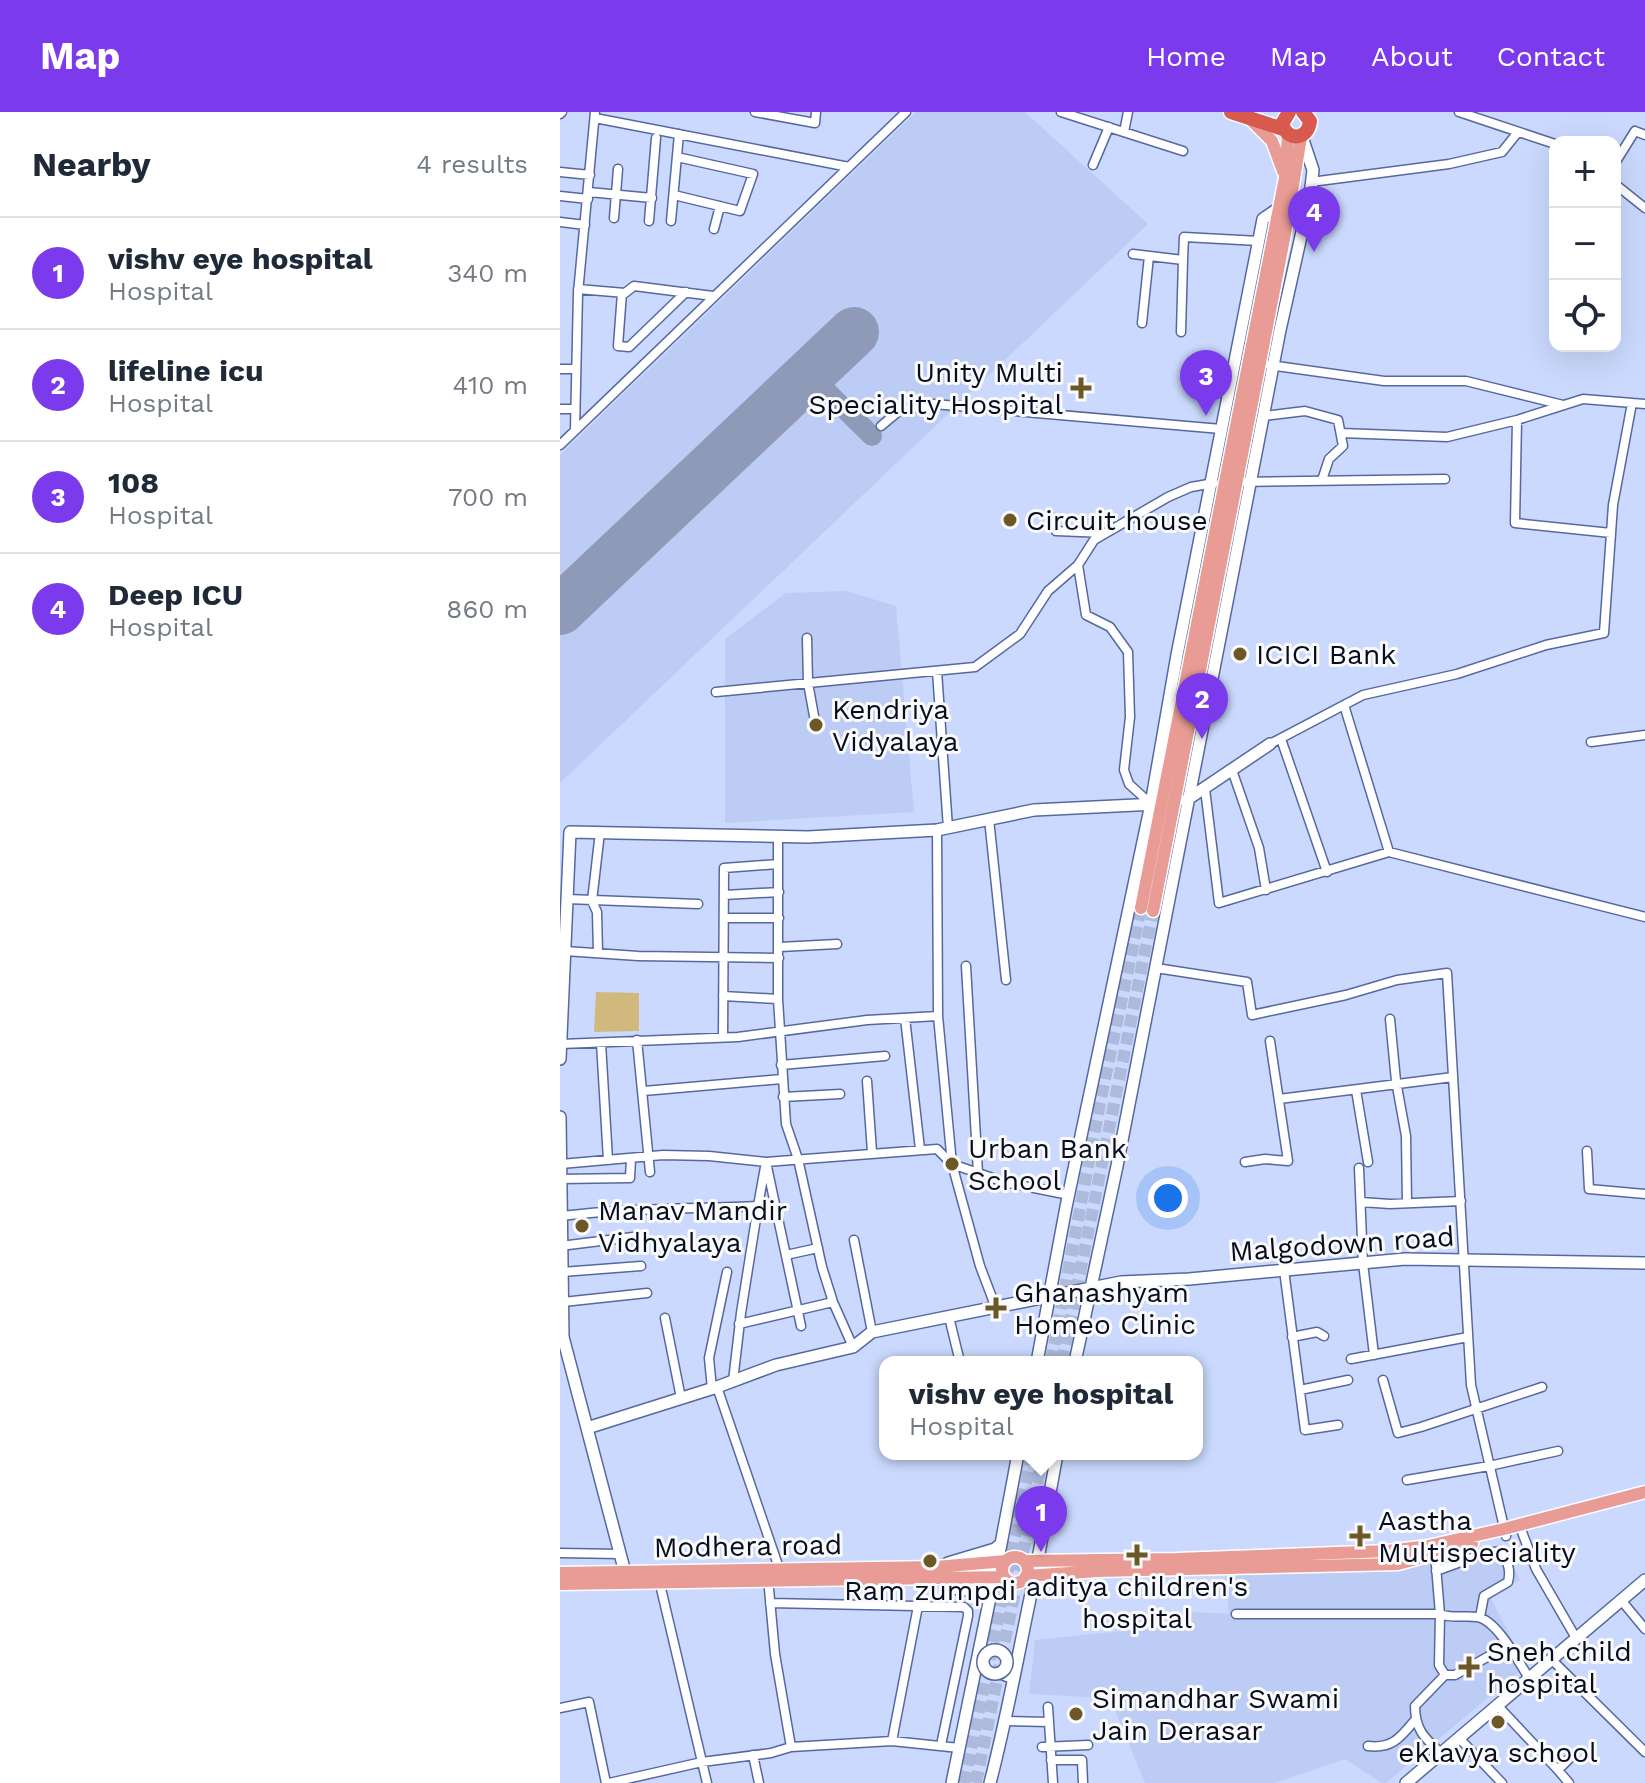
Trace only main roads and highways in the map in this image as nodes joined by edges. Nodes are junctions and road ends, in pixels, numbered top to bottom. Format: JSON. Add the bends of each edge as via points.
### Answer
{"nodes":[{"id":1,"x":1231,"y":112,"type":"edge"},
{"id":2,"x":1283,"y":112,"type":"edge"},
{"id":3,"x":1289,"y":112,"type":"edge"},
{"id":4,"x":1307,"y":113,"type":"edge"},
{"id":5,"x":1248,"y":117,"type":"junction"},
{"id":6,"x":1291,"y":133,"type":"junction"},
{"id":7,"x":1285,"y":178,"type":"junction"},
{"id":8,"x":1169,"y":803,"type":"junction"},
{"id":9,"x":1145,"y":904,"type":"tunnel mouth"},
{"id":10,"x":1645,"y":1492,"type":"edge"},
{"id":11,"x":1645,"y":1498,"type":"edge"},
{"id":12,"x":1505,"y":1533,"type":"junction"},
{"id":13,"x":1002,"y":1561,"type":"junction"},
{"id":14,"x":1024,"y":1561,"type":"junction"},
{"id":15,"x":1178,"y":1564,"type":"junction"},
{"id":16,"x":560,"y":1573,"type":"edge"},
{"id":17,"x":1031,"y":1575,"type":"junction"},
{"id":18,"x":942,"y":1576,"type":"junction"},
{"id":19,"x":999,"y":1576,"type":"junction"},
{"id":20,"x":626,"y":1577,"type":"junction"},
{"id":21,"x":560,"y":1584,"type":"edge"}],
"edges":[{"from":1,"to":5,"type":"highway"},
{"from":2,"to":3,"type":"highway"},
{"from":3,"to":6,"type":"highway","via":[[1283,119]]},
{"from":4,"to":6,"type":"highway","via":[[1308,131]]},
{"from":5,"to":6,"type":"highway"},
{"from":5,"to":7,"type":"main road","via":[[1272,141]]},
{"from":6,"to":7,"type":"main road"},
{"from":6,"to":8,"type":"main road","via":[[1259,364]]},
{"from":7,"to":8,"type":"main road","via":[[1245,380],[1217,483]]},
{"from":8,"to":9,"type":"main road"},
{"from":10,"to":12,"type":"main road"},
{"from":11,"to":12,"type":"main road"},
{"from":12,"to":15,"type":"main road","via":[[1388,1551]]},
{"from":12,"to":15,"type":"main road","via":[[1398,1564]]},
{"from":13,"to":14,"type":"main road"},
{"from":13,"to":18,"type":"main road"},
{"from":13,"to":19,"type":"main road"},
{"from":14,"to":15,"type":"main road"},
{"from":14,"to":17,"type":"main road"},
{"from":15,"to":17,"type":"main road"},
{"from":16,"to":20,"type":"main road","name":"Modhera road"},
{"from":17,"to":19,"type":"main road","via":[[1015,1583]]},
{"from":18,"to":19,"type":"main road"},
{"from":18,"to":20,"type":"main road","name":"Modhera road","via":[[771,1572]]},
{"from":20,"to":21,"type":"main road"}]}
